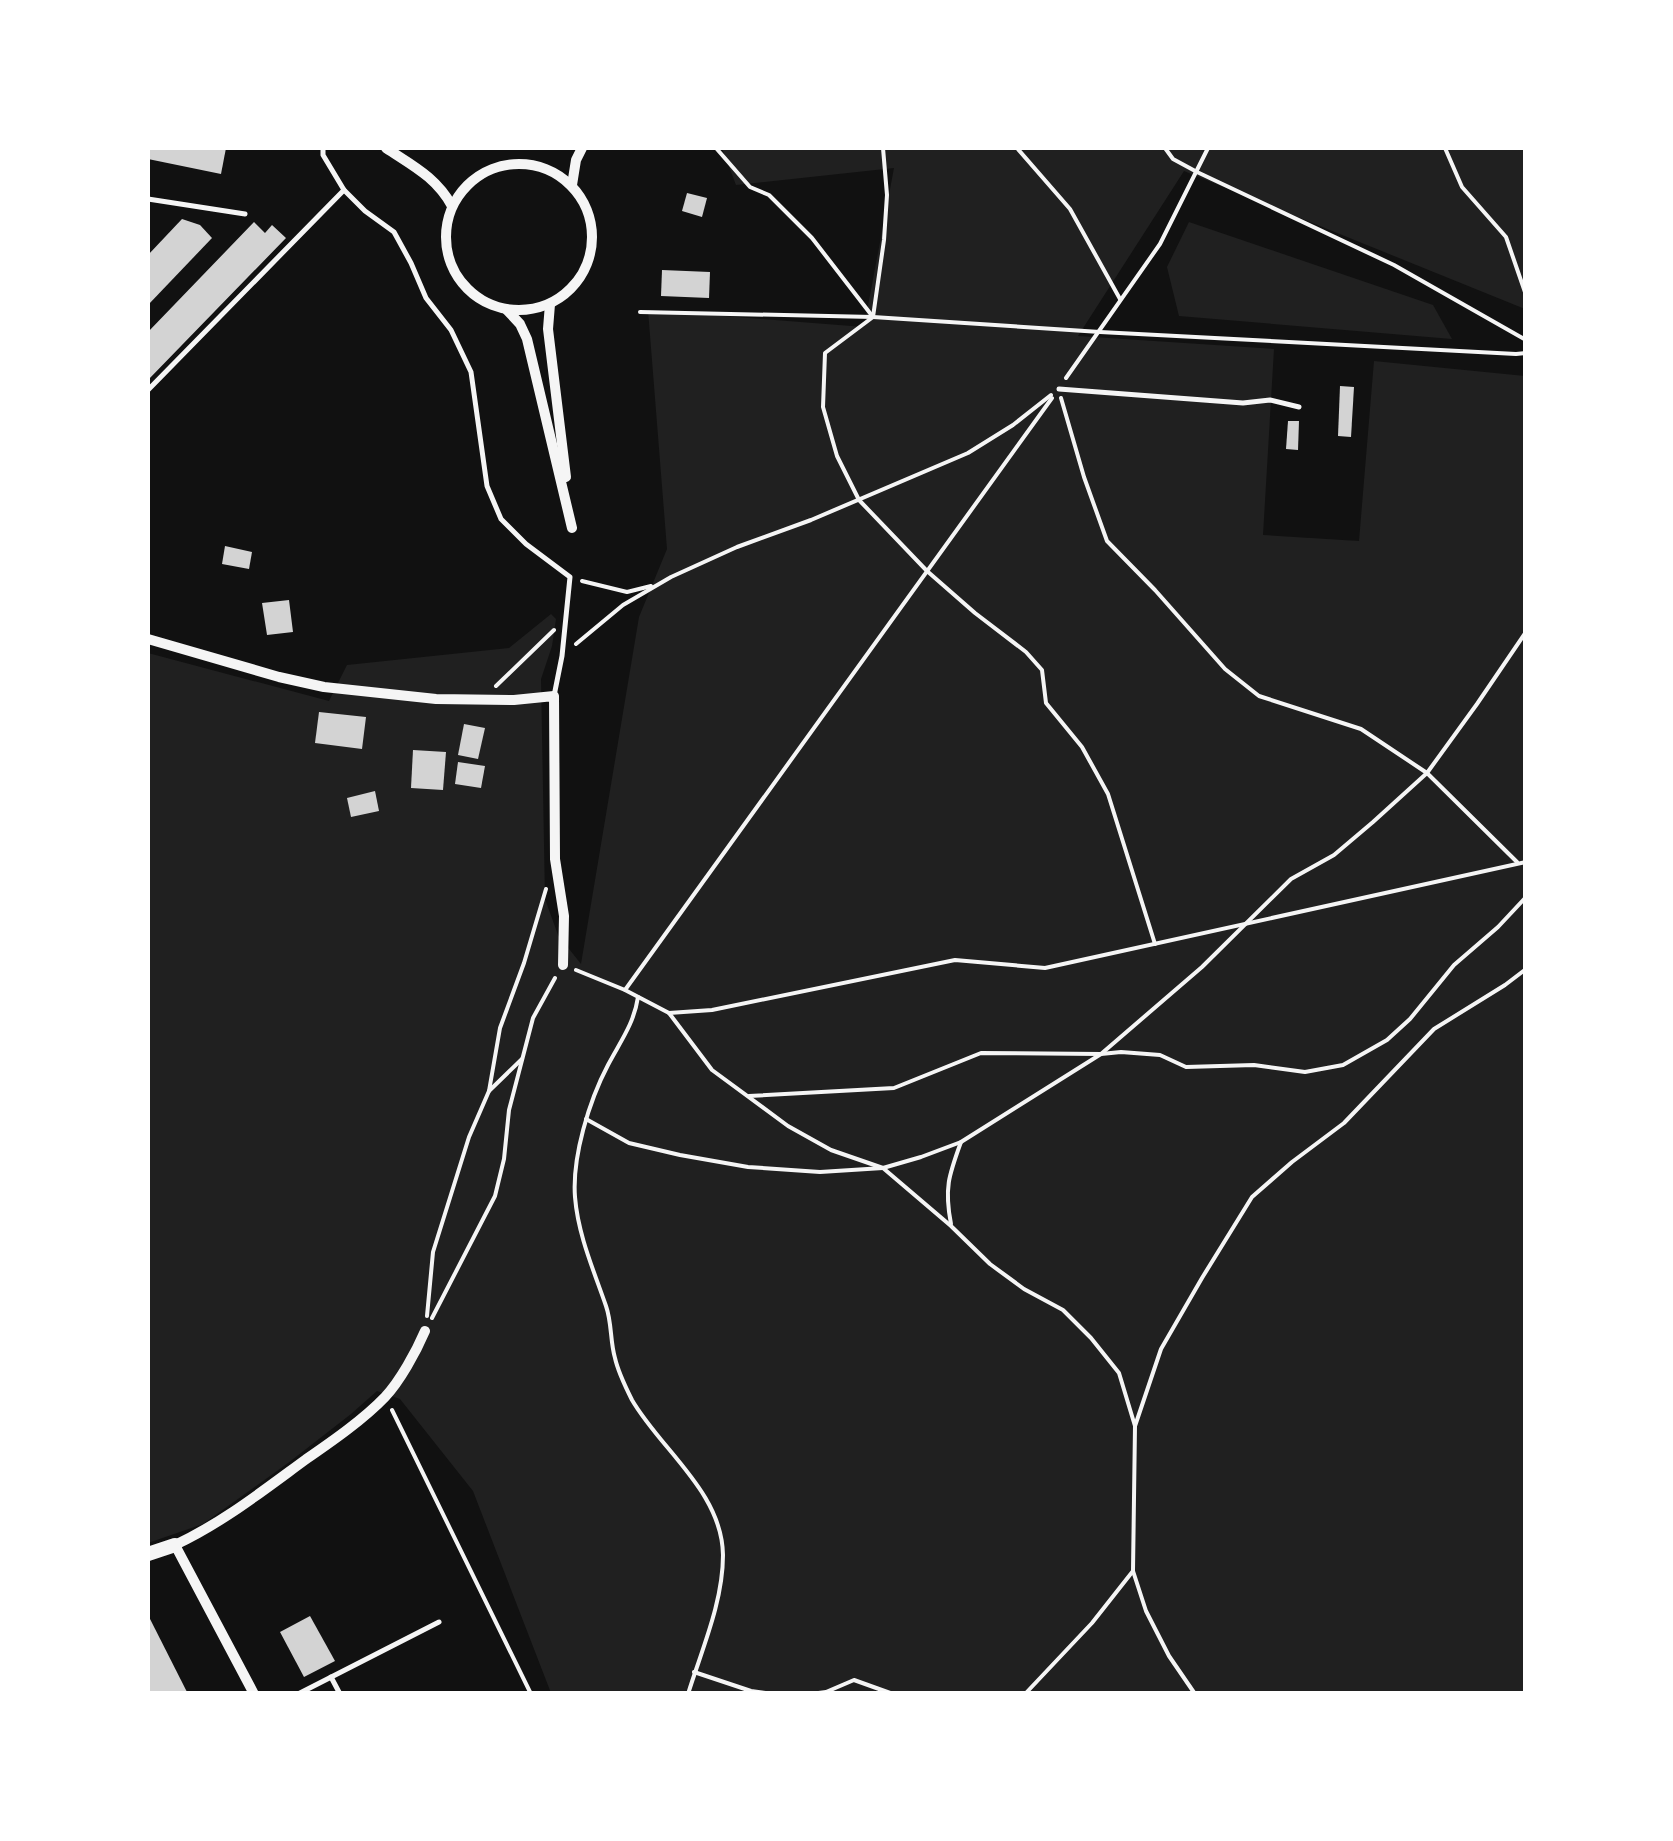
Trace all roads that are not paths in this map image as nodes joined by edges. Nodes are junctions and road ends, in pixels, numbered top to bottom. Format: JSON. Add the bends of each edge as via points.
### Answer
{"nodes":[{"id":1,"x":323,"y":148,"type":"edge"},
{"id":2,"x":386,"y":148,"type":"edge"},
{"id":3,"x":582,"y":148,"type":"edge"},
{"id":4,"x":572,"y":184,"type":"junction"},
{"id":5,"x":344,"y":190,"type":"junction"},
{"id":6,"x":148,"y":199,"type":"edge"},
{"id":7,"x":452,"y":206,"type":"junction"},
{"id":8,"x":245,"y":214,"type":"dead end"},
{"id":9,"x":550,"y":304,"type":"junction"},
{"id":10,"x":506,"y":309,"type":"junction"},
{"id":11,"x":1058,"y":389,"type":"road end"},
{"id":12,"x":148,"y":390,"type":"edge"},
{"id":13,"x":1299,"y":407,"type":"dead end"},
{"id":14,"x":148,"y":639,"type":"edge"},
{"id":15,"x":554,"y":696,"type":"junction"},
{"id":16,"x":563,"y":965,"type":"road end"},
{"id":17,"x":425,"y":1331,"type":"road end"},
{"id":18,"x":175,"y":1545,"type":"junction"},
{"id":19,"x":148,"y":1554,"type":"edge"},
{"id":20,"x":439,"y":1622,"type":"dead end"},
{"id":21,"x":331,"y":1677,"type":"junction"},
{"id":22,"x":254,"y":1694,"type":"edge"},
{"id":23,"x":298,"y":1694,"type":"edge"},
{"id":24,"x":340,"y":1694,"type":"edge"}],
"edges":[{"from":1,"to":5,"type":"lane"},
{"from":2,"to":7,"type":"street","via":[[432,178]]},
{"from":3,"to":4,"type":"street"},
{"from":4,"to":7,"type":"street","via":[[540,166],[508,164],[476,177]]},
{"from":4,"to":9,"type":"street","via":[[591,220],[590,260],[567,293]]},
{"from":5,"to":12,"type":"lane"},
{"from":5,"to":15,"type":"lane","via":[[394,232],[426,298],[452,330],[470,372],[487,486],[501,519],[570,577]]},
{"from":6,"to":8,"type":"lane"},
{"from":7,"to":10,"type":"street","via":[[446,225],[450,262],[472,293]]},
{"from":9,"to":10,"type":"street"},
{"from":9,"to":10,"type":"street","via":[[572,528],[527,339]]},
{"from":11,"to":13,"type":"lane"},
{"from":14,"to":15,"type":"street","via":[[324,687],[436,699]]},
{"from":15,"to":16,"type":"street","via":[[554,859],[564,916]]},
{"from":17,"to":18,"type":"street","via":[[385,1397],[285,1475]]},
{"from":18,"to":19,"type":"street"},
{"from":18,"to":22,"type":"street"},
{"from":20,"to":21,"type":"lane"},
{"from":21,"to":23,"type":"lane"},
{"from":21,"to":24,"type":"lane"}]}
